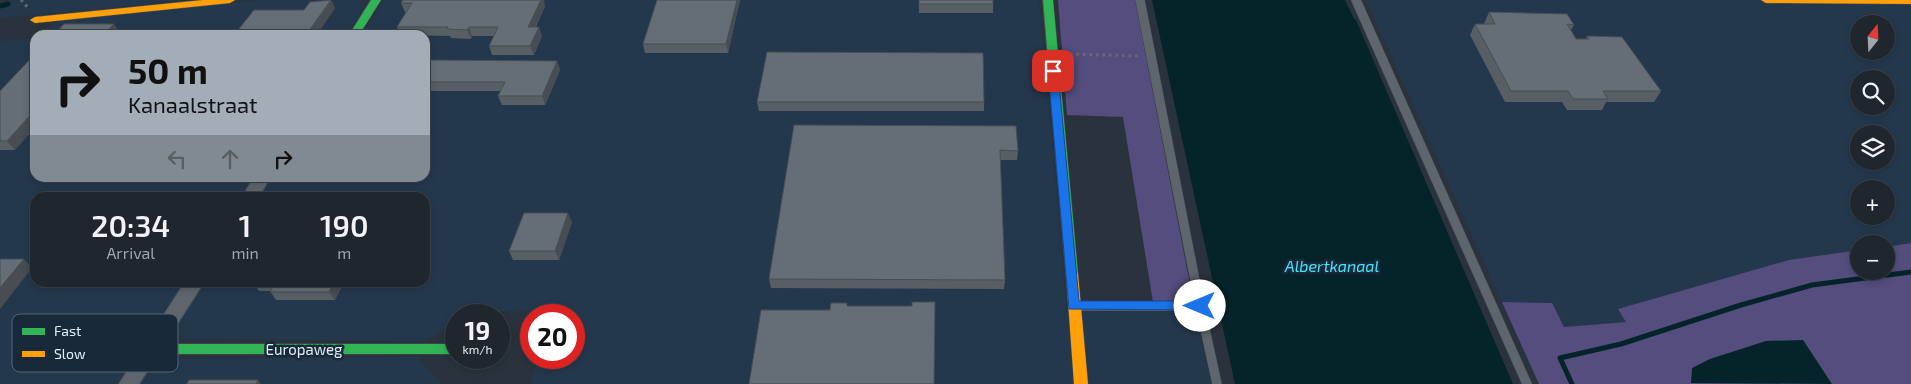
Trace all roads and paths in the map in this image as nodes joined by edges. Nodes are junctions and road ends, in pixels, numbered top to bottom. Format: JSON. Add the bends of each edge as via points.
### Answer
{"nodes":[{"id":1,"x":230,"y":0,"type":"edge"},
{"id":2,"x":376,"y":0,"type":"edge"},
{"id":3,"x":1048,"y":0,"type":"edge"},
{"id":4,"x":1140,"y":0,"type":"edge"},
{"id":5,"x":1356,"y":0,"type":"edge"},
{"id":6,"x":1766,"y":0,"type":"edge"},
{"id":7,"x":1911,"y":1,"type":"edge"},
{"id":8,"x":35,"y":20,"type":"dead end"},
{"id":9,"x":357,"y":30,"type":"edge"},
{"id":10,"x":1052,"y":53,"type":"junction"},
{"id":11,"x":1150,"y":56,"type":"junction"},
{"id":12,"x":192,"y":287,"type":"edge"},
{"id":13,"x":1074,"y":306,"type":"junction"},
{"id":14,"x":1200,"y":306,"type":"junction"},
{"id":15,"x":174,"y":314,"type":"edge"},
{"id":16,"x":178,"y":349,"type":"edge"},
{"id":17,"x":445,"y":349,"type":"edge"},
{"id":18,"x":137,"y":372,"type":"edge"},
{"id":19,"x":129,"y":384,"type":"edge"},
{"id":20,"x":1081,"y":384,"type":"edge"},
{"id":21,"x":1217,"y":384,"type":"edge"},
{"id":22,"x":1527,"y":384,"type":"edge"}],
"edges":[{"from":1,"to":8,"type":"street"},
{"from":2,"to":9,"type":"street"},
{"from":3,"to":10,"type":"street"},
{"from":4,"to":11,"type":"lane"},
{"from":5,"to":22,"type":"lane"},
{"from":6,"to":7,"type":"street"},
{"from":10,"to":11,"type":"path"},
{"from":10,"to":13,"type":"street"},
{"from":11,"to":14,"type":"lane"},
{"from":12,"to":15,"type":"street"},
{"from":13,"to":14,"type":"lane"},
{"from":13,"to":20,"type":"street"},
{"from":14,"to":21,"type":"lane"},
{"from":16,"to":17,"type":"street","name":"Europaweg"},
{"from":18,"to":19,"type":"street"}]}
